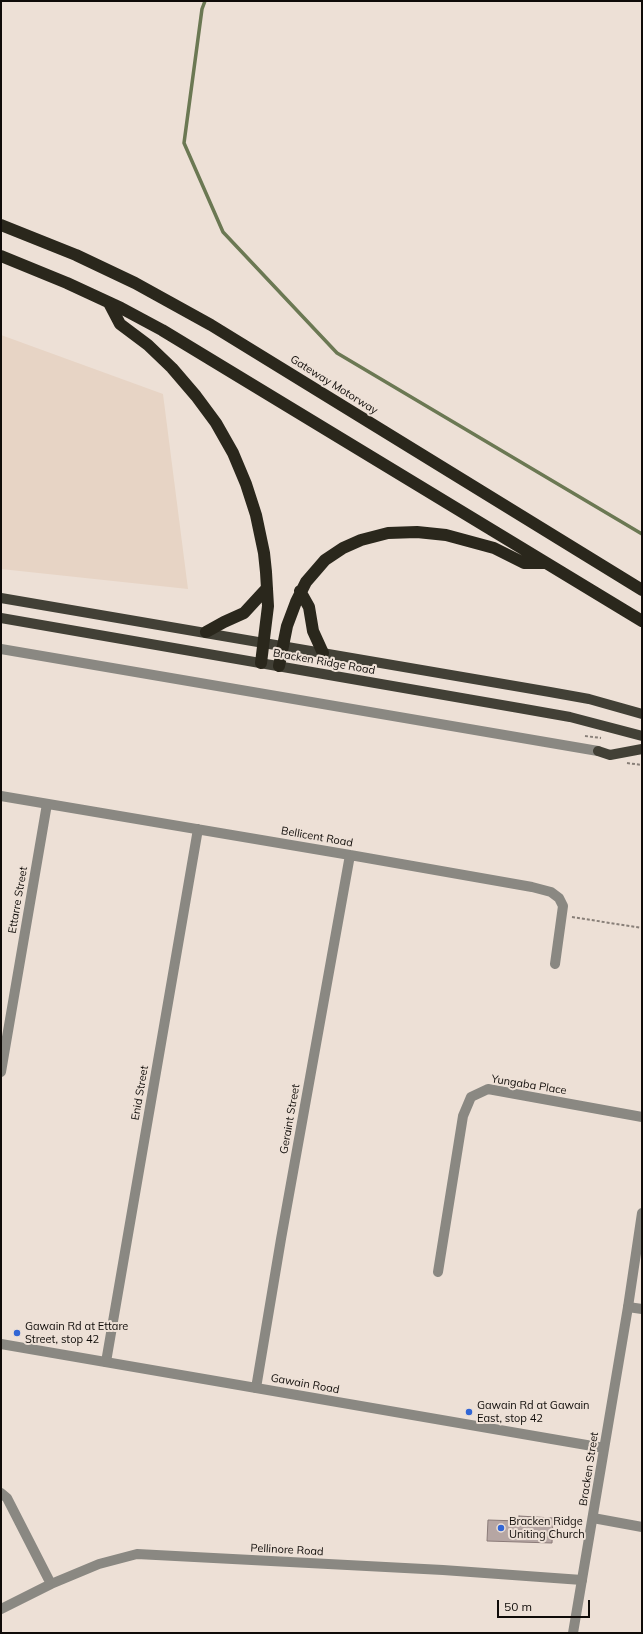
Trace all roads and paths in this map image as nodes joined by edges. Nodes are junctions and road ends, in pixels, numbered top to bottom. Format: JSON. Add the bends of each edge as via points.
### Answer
{"nodes":[{"id":1,"x":1,"y":225,"type":"edge"},
{"id":2,"x":1,"y":256,"type":"edge"},
{"id":3,"x":109,"y":303,"type":"junction"},
{"id":4,"x":547,"y":563,"type":"junction"},
{"id":5,"x":267,"y":588,"type":"junction"},
{"id":6,"x":642,"y":590,"type":"edge"},
{"id":7,"x":300,"y":592,"type":"junction"},
{"id":8,"x":1,"y":598,"type":"edge"},
{"id":9,"x":1,"y":618,"type":"edge"},
{"id":10,"x":642,"y":621,"type":"edge"},
{"id":11,"x":206,"y":632,"type":"junction"},
{"id":12,"x":265,"y":643,"type":"junction"},
{"id":13,"x":283,"y":646,"type":"junction"},
{"id":14,"x":1,"y":649,"type":"edge"},
{"id":15,"x":323,"y":653,"type":"junction"},
{"id":16,"x":261,"y":663,"type":"junction"},
{"id":17,"x":279,"y":666,"type":"junction"},
{"id":18,"x":642,"y":714,"type":"edge"},
{"id":19,"x":642,"y":736,"type":"edge"},
{"id":20,"x":642,"y":749,"type":"edge"},
{"id":21,"x":598,"y":751,"type":"joint"},
{"id":22,"x":625,"y":762,"type":"dead end"},
{"id":23,"x":642,"y":765,"type":"edge"},
{"id":24,"x":1,"y":796,"type":"edge"},
{"id":25,"x":47,"y":804,"type":"junction"},
{"id":26,"x":198,"y":829,"type":"junction"},
{"id":27,"x":350,"y":855,"type":"junction"},
{"id":28,"x":569,"y":916,"type":"dead end"},
{"id":29,"x":642,"y":928,"type":"edge"},
{"id":30,"x":555,"y":964,"type":"dead end"},
{"id":31,"x":1,"y":1072,"type":"edge"},
{"id":32,"x":642,"y":1117,"type":"edge"},
{"id":33,"x":642,"y":1213,"type":"edge"},
{"id":34,"x":438,"y":1272,"type":"dead end"},
{"id":35,"x":628,"y":1307,"type":"junction"},
{"id":36,"x":642,"y":1310,"type":"edge"},
{"id":37,"x":1,"y":1344,"type":"edge"},
{"id":38,"x":106,"y":1362,"type":"junction"},
{"id":39,"x":256,"y":1388,"type":"junction"},
{"id":40,"x":604,"y":1448,"type":"junction"},
{"id":41,"x":1,"y":1493,"type":"edge"},
{"id":42,"x":593,"y":1518,"type":"junction"},
{"id":43,"x":642,"y":1527,"type":"edge"},
{"id":44,"x":582,"y":1580,"type":"junction"},
{"id":45,"x":51,"y":1584,"type":"junction"},
{"id":46,"x":1,"y":1610,"type":"edge"},
{"id":47,"x":573,"y":1633,"type":"edge"}],
"edges":[{"from":1,"to":6,"type":"highway","name":"Gateway Motorway","via":[[76,255],[135,283],[211,325]]},
{"from":2,"to":3,"type":"highway"},
{"from":3,"to":4,"type":"highway","via":[[162,330]]},
{"from":3,"to":5,"type":"highway","via":[[120,324],[148,345],[172,368],[216,424],[246,484],[256,515],[264,553]]},
{"from":4,"to":7,"type":"highway","via":[[524,563],[494,548],[446,534],[388,533],[361,540],[325,560]]},
{"from":4,"to":10,"type":"highway"},
{"from":5,"to":11,"type":"highway","via":[[244,613]]},
{"from":5,"to":12,"type":"highway"},
{"from":7,"to":13,"type":"highway","via":[[287,626]]},
{"from":7,"to":15,"type":"highway","via":[[309,607],[313,631]]},
{"from":8,"to":11,"type":"main road","name":"Bracken Ridge Road"},
{"from":9,"to":16,"type":"main road","name":"Bracken Ridge Road"},
{"from":11,"to":12,"type":"main road","name":"Bracken Ridge Road"},
{"from":12,"to":13,"type":"main road","name":"Bracken Ridge Road"},
{"from":12,"to":16,"type":"highway"},
{"from":13,"to":15,"type":"main road","name":"Bracken Ridge Road"},
{"from":13,"to":17,"type":"highway"},
{"from":14,"to":21,"type":"street"},
{"from":15,"to":18,"type":"main road","name":"Bracken Ridge Road","via":[[589,699]]},
{"from":16,"to":17,"type":"main road","name":"Bracken Ridge Road"},
{"from":17,"to":19,"type":"main road","name":"Bracken Ridge Road","via":[[548,713]]},
{"from":20,"to":21,"type":"main road","via":[[610,755]]},
{"from":22,"to":23,"type":"path"},
{"from":24,"to":25,"type":"street","name":"Bellicent Road"},
{"from":25,"to":26,"type":"street","name":"Bellicent Road"},
{"from":25,"to":31,"type":"street","name":"Ettarre Street"},
{"from":26,"to":27,"type":"street","name":"Bellicent Road"},
{"from":26,"to":38,"type":"street","name":"Enid Street"},
{"from":27,"to":30,"type":"street","name":"Bellicent Road","via":[[551,892],[559,898],[563,906]]},
{"from":27,"to":39,"type":"street","name":"Geraint Street"},
{"from":28,"to":29,"type":"path"},
{"from":32,"to":34,"type":"street","name":"Yungaba Place","via":[[488,1089],[472,1097],[463,1116]]},
{"from":33,"to":35,"type":"street","name":"Bracken Street"},
{"from":35,"to":36,"type":"street"},
{"from":35,"to":40,"type":"street","name":"Bracken Street"},
{"from":37,"to":38,"type":"street","name":"Gawain Road"},
{"from":38,"to":39,"type":"street","name":"Gawain Road"},
{"from":39,"to":40,"type":"street","name":"Gawain Road"},
{"from":40,"to":42,"type":"street","name":"Bracken Street"},
{"from":41,"to":45,"type":"street","via":[[7,1498]]},
{"from":42,"to":43,"type":"street"},
{"from":42,"to":44,"type":"street","name":"Bracken Street"},
{"from":44,"to":45,"type":"street","name":"Pellinore Road","via":[[137,1554],[99,1564]]},
{"from":44,"to":47,"type":"street","name":"Bracken Street"},
{"from":45,"to":46,"type":"street","name":"Pellinore Road"}]}
